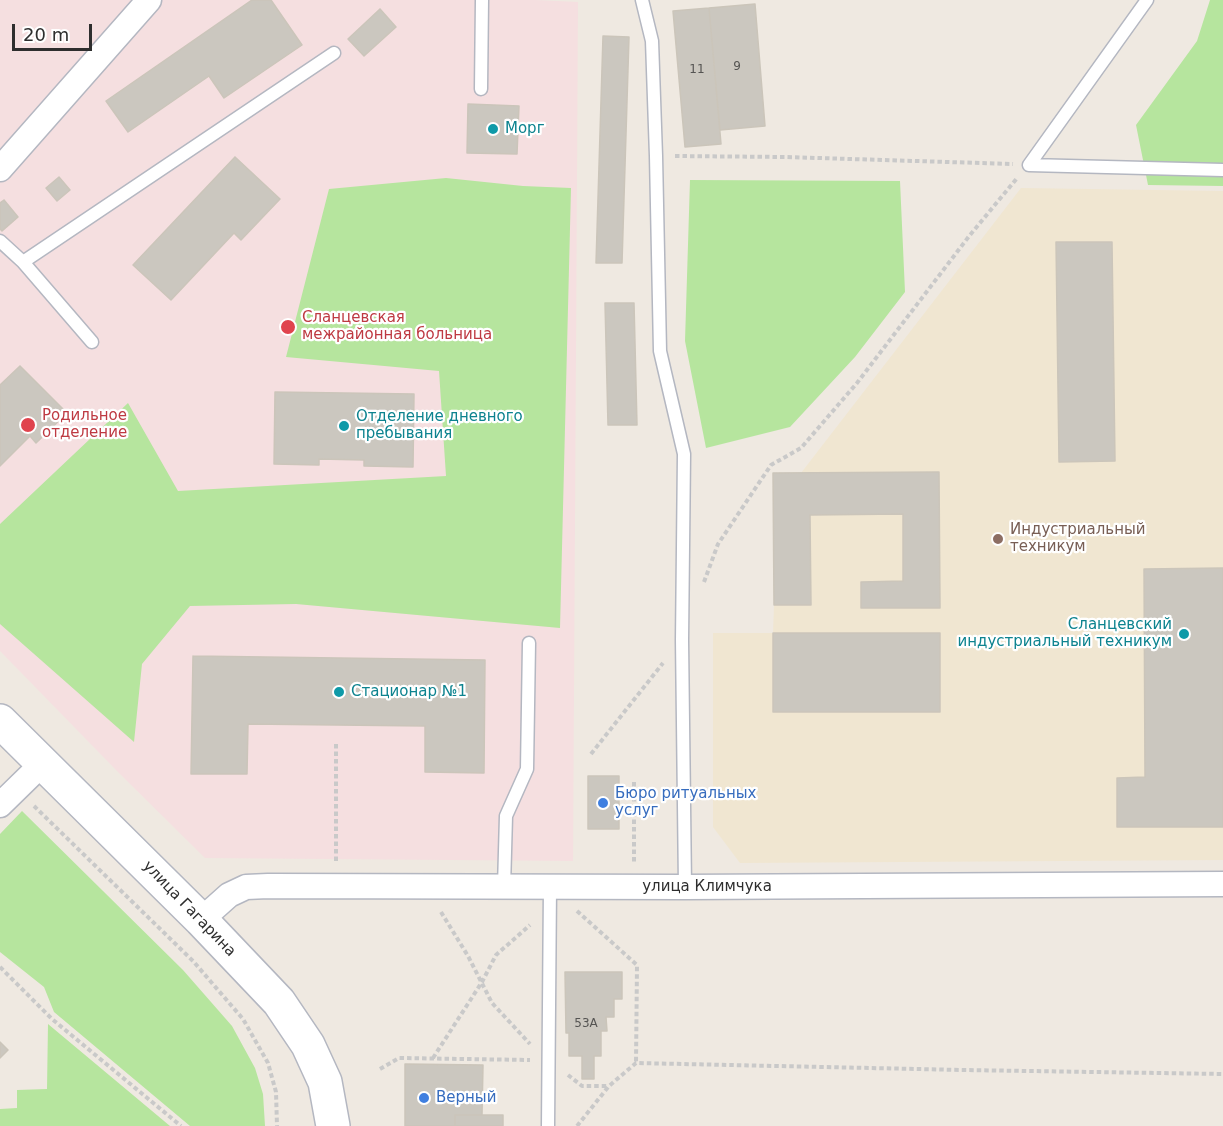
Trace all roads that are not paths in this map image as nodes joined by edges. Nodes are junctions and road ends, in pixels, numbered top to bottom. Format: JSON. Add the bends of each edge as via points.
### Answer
{"nodes":[{"id":1,"x":149,"y":0,"type":"edge"},
{"id":2,"x":482,"y":0,"type":"edge"},
{"id":3,"x":642,"y":0,"type":"edge"},
{"id":4,"x":1147,"y":0,"type":"edge"},
{"id":5,"x":333,"y":53,"type":"dead end"},
{"id":6,"x":481,"y":89,"type":"dead end"},
{"id":7,"x":0,"y":169,"type":"edge"},
{"id":8,"x":1223,"y":170,"type":"edge"},
{"id":9,"x":0,"y":241,"type":"edge"},
{"id":10,"x":23,"y":262,"type":"junction"},
{"id":11,"x":92,"y":342,"type":"dead end"},
{"id":12,"x":529,"y":643,"type":"dead end"},
{"id":13,"x":0,"y":721,"type":"edge"},
{"id":14,"x":43,"y":763,"type":"junction"},
{"id":15,"x":6,"y":799,"type":"edge"},
{"id":16,"x":1223,"y":884,"type":"edge"},
{"id":17,"x":504,"y":886,"type":"junction"},
{"id":18,"x":550,"y":887,"type":"junction"},
{"id":19,"x":685,"y":887,"type":"junction"},
{"id":20,"x":201,"y":920,"type":"junction"},
{"id":21,"x":333,"y":1126,"type":"edge"},
{"id":22,"x":548,"y":1126,"type":"edge"}],
"edges":[{"from":1,"to":7,"type":"street"},
{"from":2,"to":6,"type":"lane"},
{"from":3,"to":19,"type":"lane","via":[[652,41],[660,351],[684,454],[681,640]]},
{"from":4,"to":8,"type":"lane","via":[[1029,165]]},
{"from":5,"to":10,"type":"lane"},
{"from":9,"to":10,"type":"lane"},
{"from":10,"to":11,"type":"lane"},
{"from":12,"to":17,"type":"lane","via":[[527,769],[506,816]]},
{"from":13,"to":14,"type":"main road","name":"улица Гагарина"},
{"from":14,"to":15,"type":"street"},
{"from":14,"to":20,"type":"main road","name":"улица Гагарина"},
{"from":16,"to":19,"type":"street","name":"улица Климчука"},
{"from":17,"to":18,"type":"street","name":"улица Климчука"},
{"from":17,"to":20,"type":"street","name":"улица Климчука","via":[[246,887],[230,895]]},
{"from":18,"to":19,"type":"street","name":"улица Климчука"},
{"from":18,"to":22,"type":"lane"},
{"from":20,"to":21,"type":"main road","name":"улица Гагарина","via":[[279,1002],[309,1045],[325,1082]]}]}
